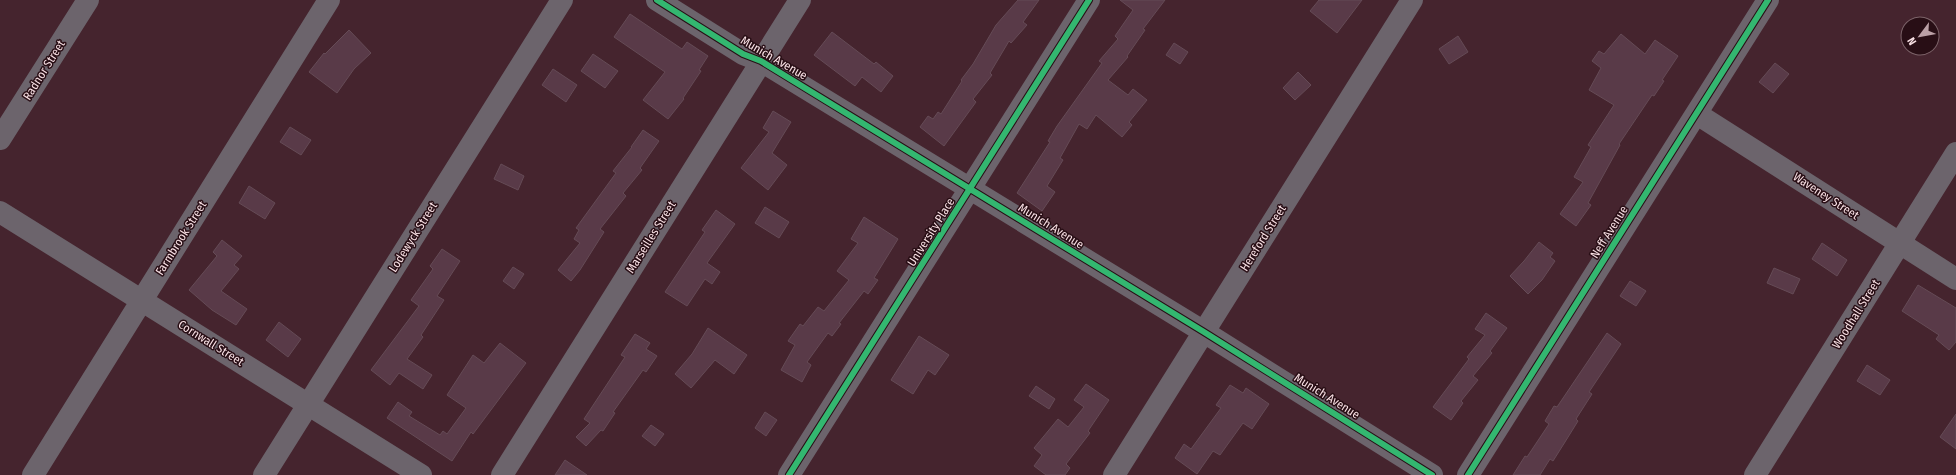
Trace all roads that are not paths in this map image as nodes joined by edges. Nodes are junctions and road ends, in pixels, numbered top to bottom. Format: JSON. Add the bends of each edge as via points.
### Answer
{"nodes":[{"id":1,"x":88,"y":0,"type":"edge"},
{"id":2,"x":329,"y":0,"type":"edge"},
{"id":3,"x":562,"y":0,"type":"edge"},
{"id":4,"x":657,"y":0,"type":"edge"},
{"id":5,"x":800,"y":0,"type":"edge"},
{"id":6,"x":1089,"y":0,"type":"edge"},
{"id":7,"x":1412,"y":0,"type":"edge"},
{"id":8,"x":1768,"y":0,"type":"edge"},
{"id":9,"x":761,"y":61,"type":"junction"},
{"id":10,"x":1697,"y":114,"type":"junction"},
{"id":11,"x":0,"y":139,"type":"edge"},
{"id":12,"x":1956,"y":152,"type":"edge"},
{"id":13,"x":971,"y":189,"type":"junction"},
{"id":14,"x":0,"y":212,"type":"edge"},
{"id":15,"x":1899,"y":243,"type":"junction"},
{"id":16,"x":1956,"y":279,"type":"edge"},
{"id":17,"x":142,"y":300,"type":"junction"},
{"id":18,"x":1204,"y":332,"type":"junction"},
{"id":19,"x":308,"y":405,"type":"junction"},
{"id":20,"x":34,"y":475,"type":"edge"},
{"id":21,"x":264,"y":475,"type":"edge"},
{"id":22,"x":421,"y":475,"type":"edge"},
{"id":23,"x":502,"y":475,"type":"edge"},
{"id":24,"x":789,"y":475,"type":"edge"},
{"id":25,"x":1114,"y":475,"type":"edge"},
{"id":26,"x":1432,"y":475,"type":"edge"},
{"id":27,"x":1468,"y":475,"type":"edge"},
{"id":28,"x":1755,"y":475,"type":"edge"}],
"edges":[{"from":1,"to":11,"type":"street","name":"Radnor Street"},
{"from":2,"to":17,"type":"street","name":"Farmbrook Street"},
{"from":3,"to":19,"type":"street","name":"Lodewyck Street"},
{"from":4,"to":9,"type":"street","name":"Munich Avenue","via":[[743,54]]},
{"from":5,"to":9,"type":"street","name":"Marseilles Street"},
{"from":6,"to":13,"type":"street","name":"University Place"},
{"from":7,"to":18,"type":"street","name":"Hereford Street"},
{"from":8,"to":10,"type":"street","name":"Neff Avenue"},
{"from":9,"to":13,"type":"street","name":"Munich Avenue"},
{"from":9,"to":23,"type":"street","name":"Marseilles Street"},
{"from":10,"to":15,"type":"street","name":"Waveney Street"},
{"from":10,"to":27,"type":"street","name":"Neff Avenue"},
{"from":12,"to":15,"type":"street","name":"Woodhall Street"},
{"from":13,"to":18,"type":"street","name":"Munich Avenue"},
{"from":13,"to":24,"type":"street","name":"University Place"},
{"from":14,"to":17,"type":"street","name":"Cornwall Street"},
{"from":15,"to":16,"type":"street","name":"Waveney Street"},
{"from":15,"to":28,"type":"street","name":"Woodhall Street"},
{"from":17,"to":19,"type":"street","name":"Cornwall Street"},
{"from":17,"to":20,"type":"street","name":"Farmbrook Street"},
{"from":18,"to":25,"type":"street","name":"Hereford Street"},
{"from":18,"to":26,"type":"street","name":"Munich Avenue"},
{"from":19,"to":21,"type":"street","name":"Lodewyck Street"},
{"from":19,"to":22,"type":"street","name":"Cornwall Street"}]}
